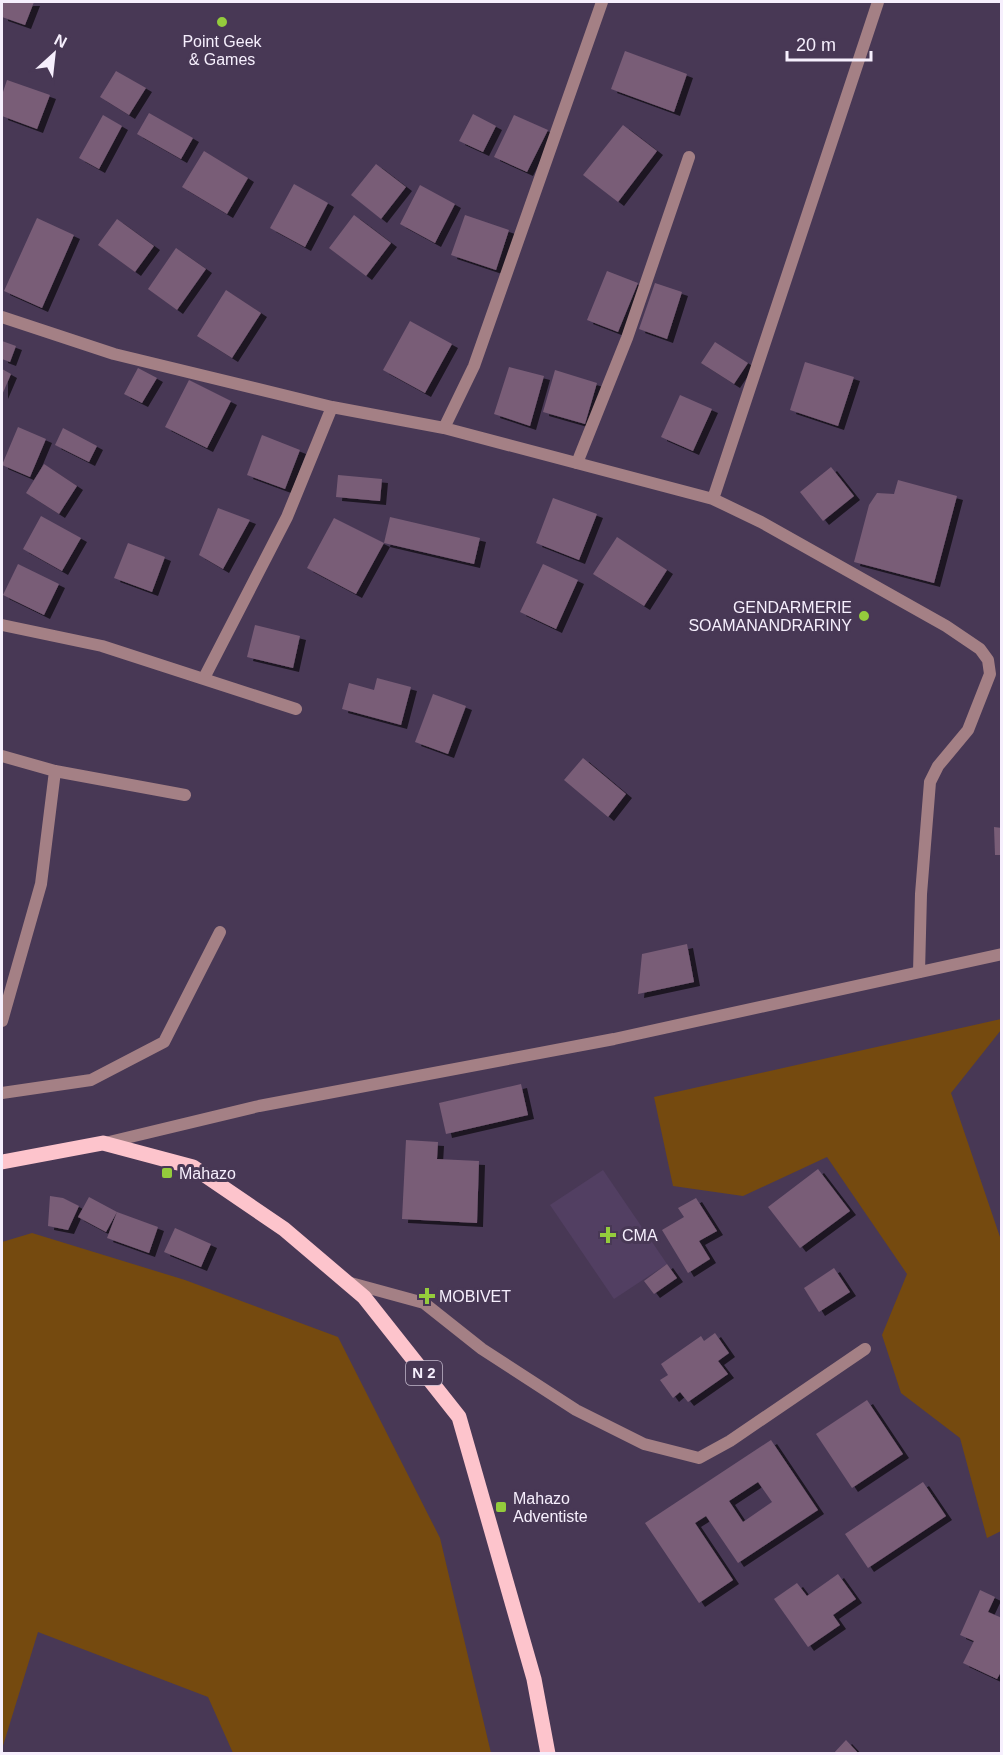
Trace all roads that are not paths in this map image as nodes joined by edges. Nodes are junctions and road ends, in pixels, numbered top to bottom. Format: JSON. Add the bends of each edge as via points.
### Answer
{"nodes":[{"id":1,"x":602,"y":2,"type":"edge"},
{"id":2,"x":878,"y":2,"type":"edge"},
{"id":3,"x":690,"y":157,"type":"dead end"},
{"id":4,"x":2,"y":317,"type":"edge"},
{"id":5,"x":332,"y":407,"type":"junction"},
{"id":6,"x":444,"y":428,"type":"junction"},
{"id":7,"x":577,"y":463,"type":"junction"},
{"id":8,"x":713,"y":499,"type":"junction"},
{"id":9,"x":2,"y":625,"type":"edge"},
{"id":10,"x":204,"y":678,"type":"junction"},
{"id":11,"x":296,"y":709,"type":"dead end"},
{"id":12,"x":2,"y":756,"type":"edge"},
{"id":13,"x":56,"y":771,"type":"junction"},
{"id":14,"x":185,"y":795,"type":"dead end"},
{"id":15,"x":220,"y":932,"type":"dead end"},
{"id":16,"x":1002,"y":954,"type":"edge"},
{"id":17,"x":919,"y":972,"type":"junction"},
{"id":18,"x":2,"y":1021,"type":"edge"},
{"id":19,"x":2,"y":1093,"type":"edge"},
{"id":20,"x":104,"y":1143,"type":"junction"},
{"id":21,"x":2,"y":1162,"type":"edge"},
{"id":22,"x":346,"y":1281,"type":"junction"},
{"id":23,"x":866,"y":1349,"type":"dead end"},
{"id":24,"x":548,"y":1754,"type":"edge"}],
"edges":[{"from":1,"to":6,"type":"street","via":[[474,366]]},
{"from":2,"to":8,"type":"street"},
{"from":3,"to":7,"type":"street","via":[[627,338]]},
{"from":4,"to":5,"type":"street","via":[[114,354]]},
{"from":5,"to":6,"type":"street"},
{"from":5,"to":10,"type":"street","via":[[287,517]]},
{"from":6,"to":7,"type":"street"},
{"from":7,"to":8,"type":"street"},
{"from":8,"to":17,"type":"street","via":[[946,626],[980,649],[988,660],[990,674],[968,730],[930,782]]},
{"from":9,"to":10,"type":"street","via":[[102,646]]},
{"from":10,"to":11,"type":"street"},
{"from":12,"to":13,"type":"street"},
{"from":13,"to":14,"type":"street"},
{"from":13,"to":18,"type":"street","via":[[41,884]]},
{"from":15,"to":19,"type":"street","via":[[164,1042],[92,1080]]},
{"from":16,"to":17,"type":"street"},
{"from":17,"to":20,"type":"street","via":[[614,1039],[259,1106]]},
{"from":20,"to":21,"type":"main road","number":"N 2"},
{"from":20,"to":22,"type":"main road","number":"N 2","via":[[193,1167],[284,1229]]},
{"from":22,"to":23,"type":"street","via":[[424,1303],[482,1349],[576,1410],[644,1444],[699,1458]]},
{"from":22,"to":24,"type":"main road","number":"N 2","via":[[364,1297],[459,1417],[534,1679]]}]}
